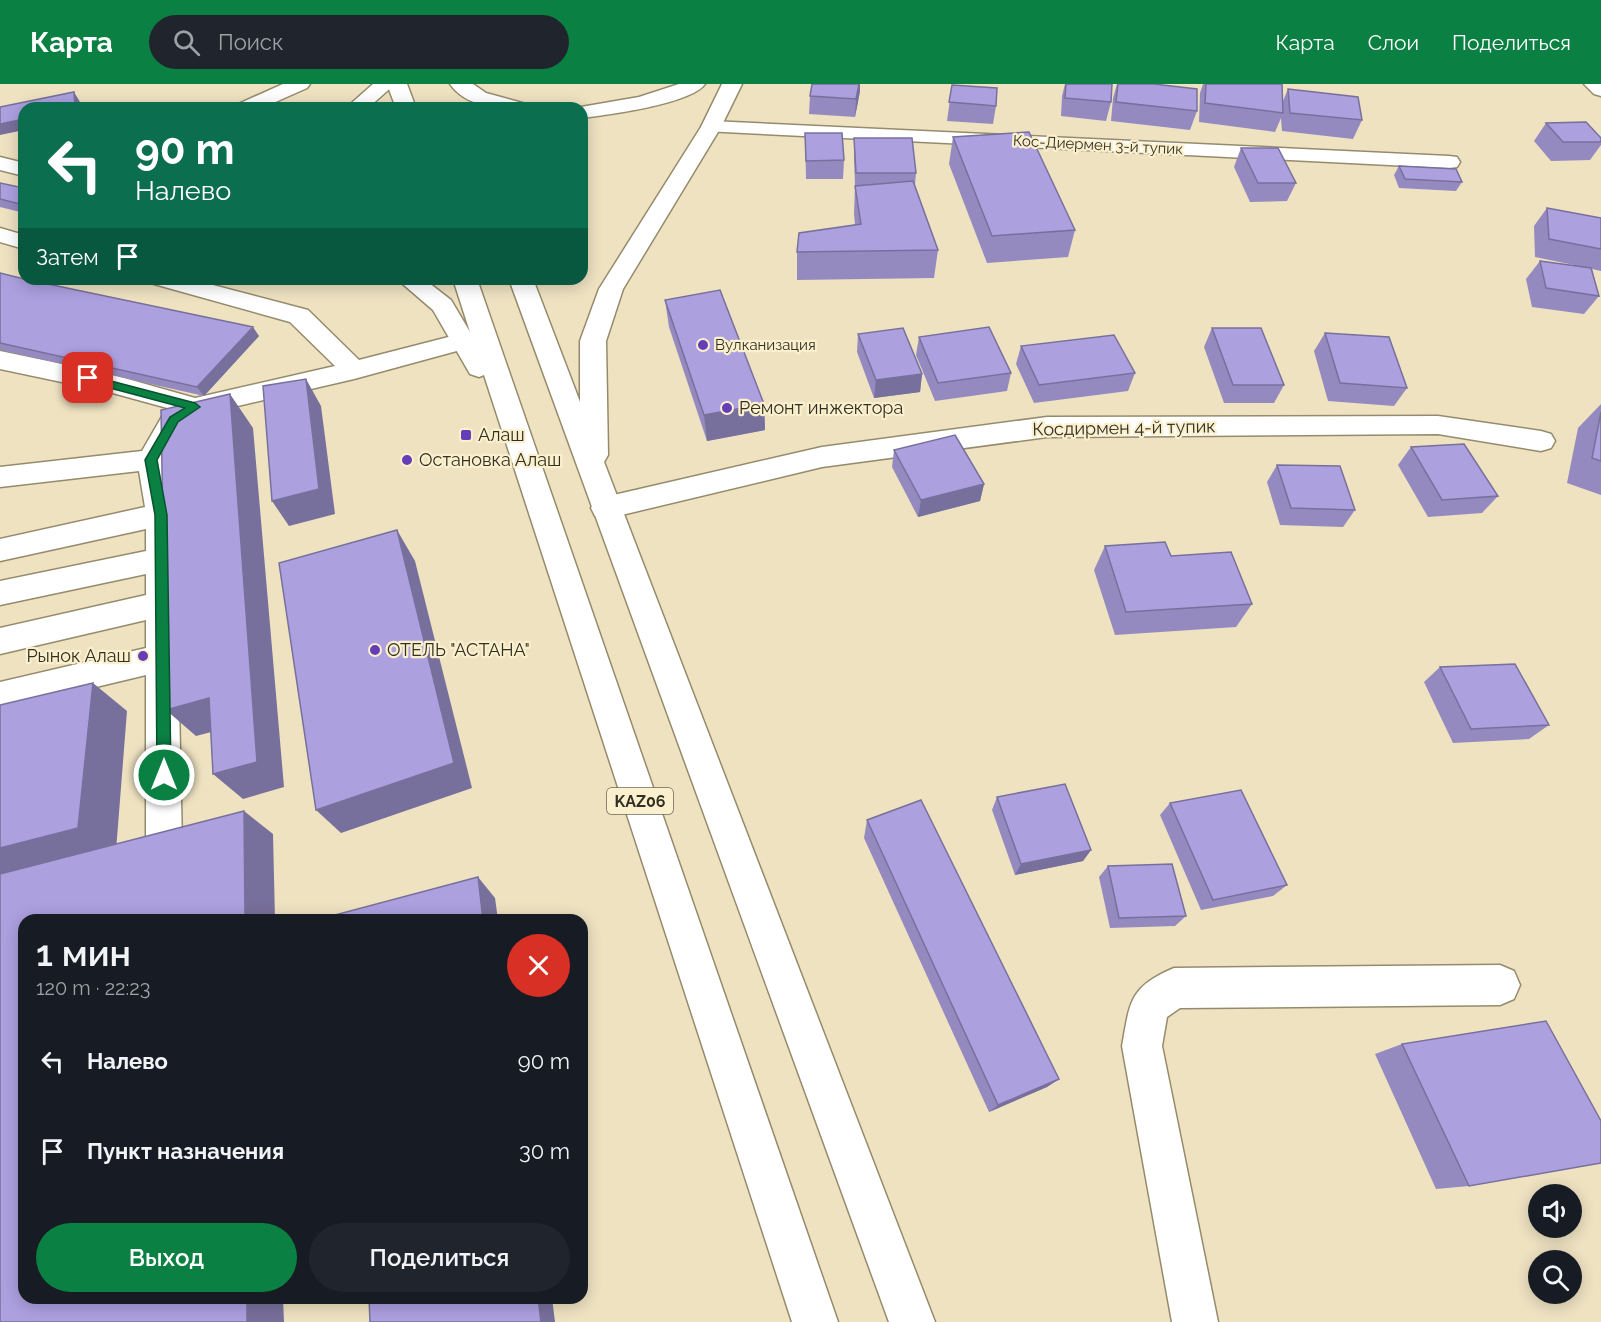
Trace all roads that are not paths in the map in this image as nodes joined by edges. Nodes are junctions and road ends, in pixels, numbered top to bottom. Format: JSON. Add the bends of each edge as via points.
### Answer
{"nodes":[{"id":1,"x":300,"y":84,"type":"edge"},
{"id":2,"x":385,"y":84,"type":"edge"},
{"id":3,"x":397,"y":84,"type":"edge"},
{"id":4,"x":695,"y":84,"type":"edge"},
{"id":5,"x":732,"y":84,"type":"edge"},
{"id":6,"x":1594,"y":84,"type":"edge"},
{"id":7,"x":454,"y":89,"type":"edge"},
{"id":8,"x":1601,"y":90,"type":"edge"},
{"id":9,"x":259,"y":102,"type":"edge"},
{"id":10,"x":363,"y":102,"type":"edge"},
{"id":11,"x":404,"y":102,"type":"edge"},
{"id":12,"x":497,"y":102,"type":"edge"},
{"id":13,"x":588,"y":111,"type":"edge"},
{"id":14,"x":711,"y":127,"type":"junction"},
{"id":15,"x":0,"y":154,"type":"edge"},
{"id":16,"x":18,"y":155,"type":"edge"},
{"id":17,"x":1449,"y":162,"type":"dead end"},
{"id":18,"x":0,"y":163,"type":"edge"},
{"id":19,"x":18,"y":168,"type":"edge"},
{"id":20,"x":0,"y":235,"type":"edge"},
{"id":21,"x":18,"y":240,"type":"edge"},
{"id":22,"x":417,"y":285,"type":"edge"},
{"id":23,"x":467,"y":285,"type":"edge"},
{"id":24,"x":523,"y":285,"type":"edge"},
{"id":25,"x":220,"y":286,"type":"edge"},
{"id":26,"x":464,"y":341,"type":"junction"},
{"id":27,"x":0,"y":360,"type":"edge"},
{"id":28,"x":354,"y":370,"type":"junction"},
{"id":29,"x":195,"y":407,"type":"junction"},
{"id":30,"x":1541,"y":441,"type":"dead end"},
{"id":31,"x":521,"y":448,"type":"junction"},
{"id":32,"x":151,"y":460,"type":"junction"},
{"id":33,"x":591,"y":468,"type":"junction"},
{"id":34,"x":0,"y":477,"type":"edge"},
{"id":35,"x":605,"y":508,"type":"junction"},
{"id":36,"x":161,"y":515,"type":"junction"},
{"id":37,"x":0,"y":549,"type":"edge"},
{"id":38,"x":162,"y":558,"type":"junction"},
{"id":39,"x":0,"y":593,"type":"edge"},
{"id":40,"x":162,"y":604,"type":"junction"},
{"id":41,"x":0,"y":641,"type":"edge"},
{"id":42,"x":163,"y":658,"type":"junction"},
{"id":43,"x":0,"y":696,"type":"edge"},
{"id":44,"x":164,"y":844,"type":"edge"},
{"id":45,"x":1500,"y":985,"type":"dead end"},
{"id":46,"x":812,"y":1319,"type":"edge"},
{"id":47,"x":912,"y":1322,"type":"edge"},
{"id":48,"x":1195,"y":1322,"type":"edge"}],
"edges":[{"from":1,"to":9,"type":"main road"},
{"from":2,"to":10,"type":"main road"},
{"from":3,"to":11,"type":"main road"},
{"from":4,"to":13,"type":"main road","via":[[668,98]]},
{"from":5,"to":14,"type":"main road"},
{"from":6,"to":8,"type":"main road"},
{"from":7,"to":12,"type":"main road"},
{"from":14,"to":17,"type":"main road","name":"Кос-Диермен 3-й тупик"},
{"from":14,"to":33,"type":"main road","via":[[610,289],[593,341]]},
{"from":15,"to":16,"type":"main road"},
{"from":18,"to":19,"type":"main road"},
{"from":20,"to":21,"type":"main road"},
{"from":22,"to":26,"type":"main road","number":"KАZ06","via":[[442,305]]},
{"from":23,"to":31,"type":"main road","number":"KАZ06"},
{"from":24,"to":33,"type":"main road"},
{"from":25,"to":28,"type":"main road","via":[[299,316]]},
{"from":26,"to":28,"type":"main road"},
{"from":26,"to":31,"type":"main road","number":"KАZ06"},
{"from":27,"to":29,"type":"main road","via":[[110,383]]},
{"from":28,"to":29,"type":"main road"},
{"from":29,"to":32,"type":"main road","via":[[174,420]]},
{"from":30,"to":35,"type":"main road","name":"Косдирмен 4-й тупик","via":[[1438,425],[1047,427],[822,457]]},
{"from":31,"to":46,"type":"main road","number":"KАZ06"},
{"from":32,"to":34,"type":"main road"},
{"from":32,"to":36,"type":"main road"},
{"from":33,"to":35,"type":"main road"},
{"from":35,"to":47,"type":"main road"},
{"from":36,"to":37,"type":"main road"},
{"from":36,"to":38,"type":"main road"},
{"from":38,"to":39,"type":"main road"},
{"from":38,"to":40,"type":"main road"},
{"from":40,"to":41,"type":"main road"},
{"from":40,"to":42,"type":"main road"},
{"from":42,"to":43,"type":"main road"},
{"from":42,"to":44,"type":"main road"},
{"from":45,"to":48,"type":"main road","via":[[1174,988],[1149,1006],[1142,1046]]}]}
